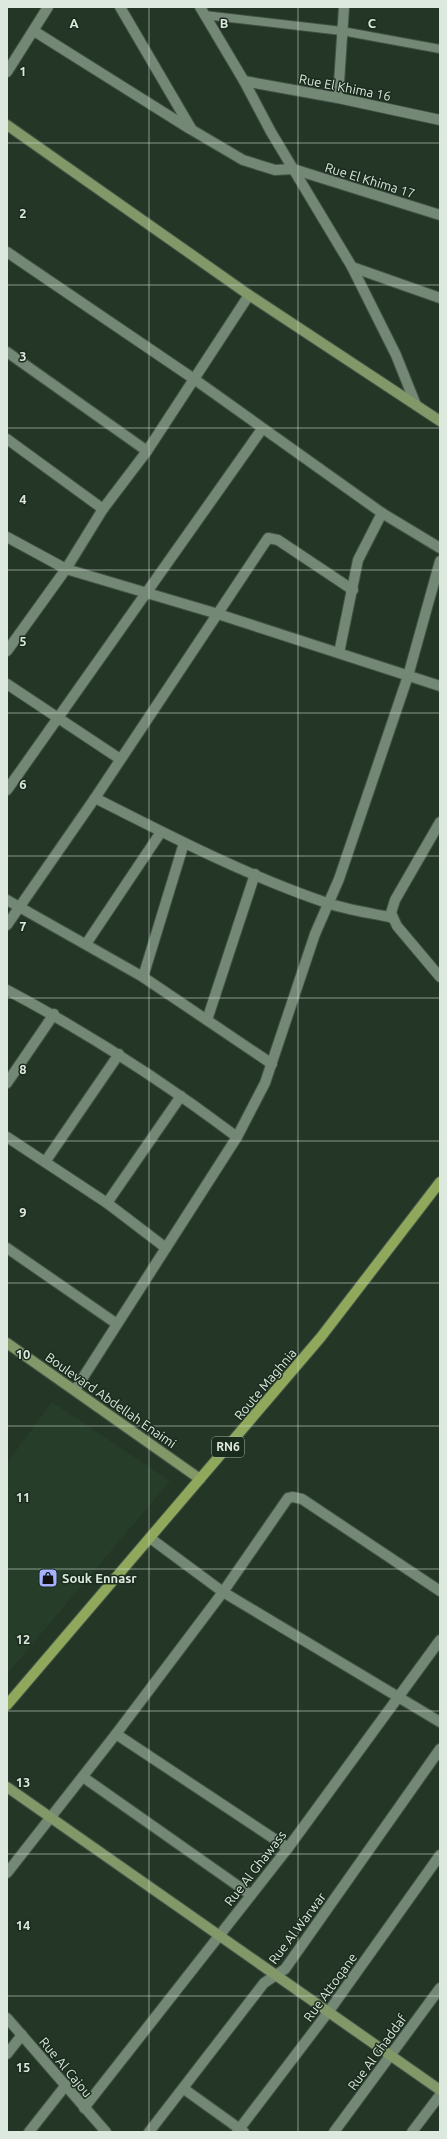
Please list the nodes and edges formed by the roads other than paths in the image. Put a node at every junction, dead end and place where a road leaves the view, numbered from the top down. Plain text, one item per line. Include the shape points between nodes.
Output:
1 (48, 7) edge
2 (120, 7) edge
3 (344, 7) edge
4 (202, 11) edge
5 (34, 31) junction
6 (342, 31) junction
7 (440, 49) edge
8 (7, 72) edge
9 (244, 81) junction
10 (338, 98) junction
11 (440, 120) edge
12 (7, 125) edge
13 (192, 130) junction
14 (293, 169) junction
15 (440, 215) edge
16 (7, 252) edge
17 (352, 267) junction
18 (249, 295) junction
19 (440, 298) edge
20 (7, 352) edge
21 (194, 379) junction
22 (416, 405) junction
23 (440, 421) edge
24 (262, 429) junction
25 (7, 439) edge
26 (146, 451) junction
27 (103, 509) junction
28 (382, 513) junction
29 (7, 537) edge
30 (440, 548) edge
31 (440, 562) edge
32 (66, 570) junction
33 (353, 590) junction
34 (145, 594) junction
35 (218, 614) junction
36 (7, 651) edge
37 (339, 653) junction
38 (408, 676) junction
39 (7, 684) edge
40 (440, 686) edge
41 (57, 717) junction
42 (120, 759) junction
43 (7, 790) edge
44 (95, 798) junction
45 (440, 822) edge
46 (161, 832) junction
47 (184, 843) junction
48 (255, 874) junction
49 (7, 900) edge
50 (328, 904) junction
51 (19, 906) junction
52 (393, 918) junction
53 (7, 925) edge
54 (86, 944) junction
55 (143, 977) junction
56 (440, 977) edge
57 (7, 990) edge
58 (54, 1014) junction
59 (207, 1020) junction
60 (119, 1054) junction
61 (272, 1064) junction
62 (7, 1083) edge
63 (181, 1096) junction
64 (7, 1137) edge
65 (237, 1137) junction
66 (45, 1162) junction
67 (440, 1182) edge
68 (107, 1204) junction
69 (7, 1248) edge
70 (166, 1248) junction
71 (116, 1324) junction
72 (7, 1343) edge
73 (74, 1390) junction
74 (200, 1479) junction
75 (150, 1538) junction
76 (440, 1591) edge
77 (224, 1592) junction
78 (440, 1640) edge
79 (398, 1697) junction
80 (7, 1705) edge
81 (440, 1722) edge
82 (116, 1734) junction
83 (440, 1749) edge
84 (83, 1778) junction
85 (7, 1788) edge
86 (50, 1818) junction
87 (288, 1848) junction
88 (440, 1855) edge
89 (7, 1873) edge
90 (251, 1895) junction
91 (219, 1936) junction
92 (277, 1976) junction
93 (440, 1988) edge
94 (329, 2011) junction
95 (7, 2018) edge
96 (22, 2035) junction
97 (7, 2054) edge
98 (391, 2056) junction
99 (66, 2085) junction
100 (184, 2089) junction
101 (440, 2090) edge
102 (440, 2095) edge
103 (84, 2108) junction
104 (240, 2131) edge
105 (29, 2132) edge
106 (106, 2132) edge
107 (149, 2132) edge
108 (334, 2132) edge
109 (412, 2132) edge

1 - 5 street
2 - 13 street
3 - 6 street
4 - 6 lane
4 - 9 street
5 - 8 street
5 - 13 street, Rue El Khima 17
6 - 7 lane
6 - 10 street
9 - 10 street, Rue El Khima 16
9 - 14 street
10 - 11 street, Rue El Khima 16
12 - 18 street
13 - 14 street, Rue El Khima 17 via 243,160 275,170
14 - 15 street, Rue El Khima 17
14 - 17 street
16 - 21 street
17 - 19 street
17 - 22 street via 396,355
18 - 21 street
18 - 22 street
20 - 26 street
21 - 24 street
21 - 26 street
22 - 23 street
24 - 28 street
24 - 34 street
25 - 27 street
26 - 27 street
27 - 32 street
28 - 30 street
28 - 33 street via 358,560
29 - 32 street
31 - 38 street
32 - 34 street
32 - 36 street
33 - 35 street via 278,540 269,538
33 - 37 street
34 - 35 street
34 - 41 street
35 - 37 street
35 - 42 street
37 - 38 street
38 - 40 street
38 - 50 street via 354,838
39 - 41 street
41 - 42 street
41 - 43 street
42 - 44 street
44 - 46 street
44 - 51 street
45 - 52 street via 395,900 391,913
46 - 47 street
46 - 54 street
47 - 48 street
47 - 55 street
48 - 50 street
48 - 59 street
49 - 51 street
50 - 52 street
50 - 61 street via 315,934
51 - 53 street
51 - 54 street
52 - 56 street
54 - 55 street
55 - 59 street
57 - 58 street
58 - 60 street
58 - 62 street
59 - 61 street
60 - 63 street
60 - 66 street
61 - 65 street via 252,1113
63 - 65 street
63 - 68 street
64 - 66 street
65 - 70 street
66 - 68 street
67 - 74 main road, Route Maghnia / RN6 via 321,1337
68 - 70 street
69 - 71 street
70 - 71 street
71 - 73 street
72 - 73 street, Boulevard Abdellah Enaimi
73 - 74 street, Boulevard Abdellah Enaimi
74 - 75 main road, Route Maghnia / RN6
75 - 77 street
75 - 80 main road, Route Maghnia / RN6
76 - 77 street via 302,1499 292,1497 285,1502
77 - 79 street
77 - 82 street
78 - 79 street, Rue Al Ghawass
79 - 81 street
79 - 87 street, Rue Al Ghawass
82 - 84 street
82 - 87 street
83 - 92 street, Rue Al Warwar via 290,1963
84 - 86 street
84 - 90 street
85 - 86 street
86 - 89 street
86 - 91 street
87 - 90 street, Rue Al Ghawass
88 - 94 street, Rue Attoqane
90 - 91 street, Rue Al Ghawass
91 - 92 street
91 - 103 street, Rue Al Ghawass
92 - 94 street
92 - 100 street, Rue Al Warwar via 264,1983
93 - 98 street, Rue Al Ghaddaf
94 - 98 street
94 - 104 street, Rue Attoqane
95 - 96 street, Rue Al Cajou
96 - 97 street
96 - 99 street, Rue Al Cajou
98 - 101 street
98 - 108 street, Rue Al Ghaddaf
99 - 103 street, Rue Al Cajou
99 - 105 street
100 - 104 street
100 - 107 street, Rue Al Warwar
102 - 109 street
103 - 106 street, Rue Al Cajou

